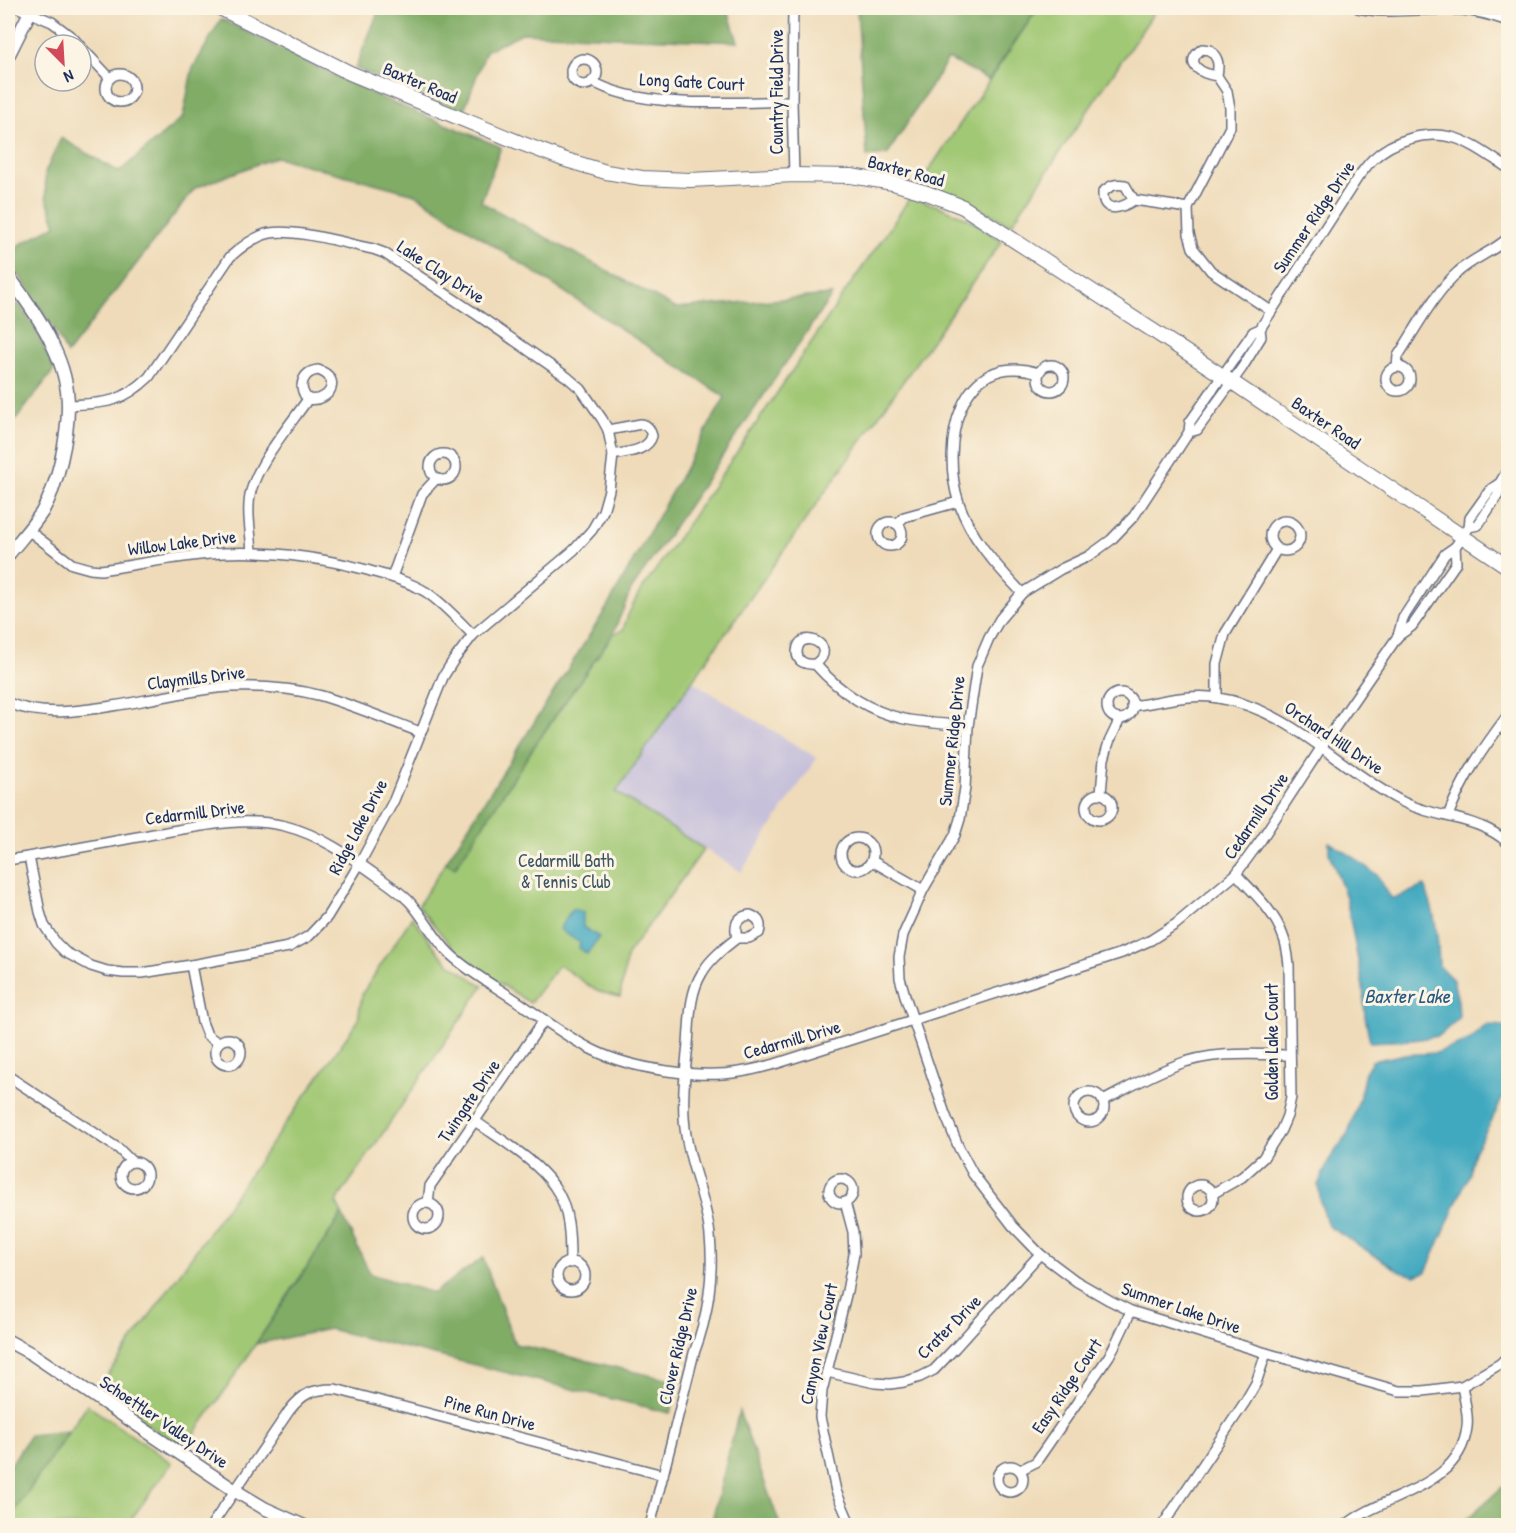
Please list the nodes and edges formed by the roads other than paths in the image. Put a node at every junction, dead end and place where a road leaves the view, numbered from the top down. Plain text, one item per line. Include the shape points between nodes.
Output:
1 (220, 8) edge
2 (793, 8) edge
3 (1358, 8) edge
4 (27, 9) edge
5 (1509, 21) edge
6 (66, 33) edge
7 (8, 56) edge
8 (93, 60) edge
9 (1217, 76) dead end
10 (110, 78) dead end
11 (592, 81) dead end
12 (792, 101) junction
13 (1509, 168) edge
14 (794, 176) junction
15 (1134, 200) dead end
16 (1188, 208) junction
17 (1509, 238) edge
18 (8, 275) edge
19 (1271, 311) junction
20 (1397, 367) dead end
21 (1039, 373) dead end
22 (1228, 379) junction
23 (308, 399) dead end
24 (68, 405) junction
25 (608, 434) junction
26 (613, 455) junction
27 (1509, 470) edge
28 (436, 479) dead end
29 (958, 502) junction
30 (897, 524) dead end
31 (28, 530) junction
32 (1462, 537) junction
33 (1277, 549) dead end
34 (252, 552) junction
35 (8, 555) edge
36 (1509, 567) edge
37 (392, 577) junction
38 (1022, 593) junction
39 (473, 635) junction
40 (815, 664) dead end
41 (1217, 697) junction
42 (8, 704) edge
43 (1132, 706) junction
44 (1509, 715) edge
45 (1120, 719) junction
46 (968, 726) junction
47 (420, 732) junction
48 (1321, 748) junction
49 (1101, 793) dead end
50 (1448, 816) junction
51 (1509, 843) edge
52 (29, 856) junction
53 (8, 860) edge
54 (872, 861) dead end
55 (360, 863) junction
56 (1236, 874) junction
57 (923, 890) junction
58 (737, 938) dead end
59 (191, 965) junction
60 (544, 1020) junction
61 (914, 1020) junction
62 (218, 1043) dead end
63 (1289, 1055) junction
64 (685, 1072) junction
65 (8, 1076) edge
66 (1103, 1101) dead end
67 (475, 1121) junction
68 (132, 1162) dead end
69 (1212, 1194) dead end
70 (845, 1202) dead end
71 (428, 1203) dead end
72 (1040, 1254) junction
73 (570, 1263) dead end
74 (1131, 1311) junction
75 (8, 1341) edge
76 (1266, 1353) junction
77 (1509, 1356) edge
78 (827, 1372) junction
79 (1462, 1386) junction
80 (1020, 1470) dead end
81 (663, 1475) junction
82 (234, 1490) junction
83 (211, 1526) edge
84 (304, 1526) edge
85 (650, 1526) edge
86 (851, 1526) edge
87 (1162, 1526) edge
88 (1346, 1526) edge

1 - 14 main road, Baxter Road via 350,73 518,142 606,172 690,180
2 - 12 street, Country Field Drive
3 - 5 street via 1463,10
4 - 6 street
4 - 7 street
8 - 10 street
9 - 16 street via 1227,91 1230,127
11 - 12 street, Long Gate Court via 623,94 665,101
12 - 14 street, Country Field Drive
13 - 19 street, Summer Ridge Drive via 1452,137 1414,137 1394,145 1374,158 1358,177
14 - 22 main road, Baxter Road via 872,179 963,207
15 - 16 street
16 - 19 street via 1189,234 1201,260 1211,271
17 - 20 street via 1469,263 1446,284 1398,356
18 - 24 street via 52,343 66,384
19 - 22 street, Summer Ridge Drive via 1260,329 1253,332
21 - 29 street via 1012,369 987,376 963,402 953,447
22 - 32 main road, Baxter Road
22 - 38 street, Summer Ridge Drive via 1190,422 1190,432 1134,516 1111,540
23 - 34 street via 261,468 251,491
24 - 25 street, Lake Clay Drive via 106,403 137,388 149,377 230,257 255,239 283,233 384,254 567,377 593,404
24 - 31 street via 62,459 49,497
25 - 26 street, Ridge Lake Drive
25 - 26 street via 644,424 652,436 643,447
26 - 39 street, Ridge Lake Drive via 609,490 592,530 574,550
27 - 32 street, Cedarmill Drive via 1470,518
28 - 37 street via 422,494
29 - 30 street via 904,517
29 - 38 street via 978,541
31 - 34 street, Willow Lake Drive via 72,564 90,569
31 - 35 street
32 - 36 main road, Baxter Road
32 - 48 street, Cedarmill Drive via 1445,554 1403,618 1398,636
33 - 41 street via 1225,634 1218,664
34 - 37 street, Willow Lake Drive via 300,556
37 - 39 street, Willow Lake Drive via 426,592
38 - 46 street, Summer Ridge Drive via 1000,619 977,666
39 - 47 street, Ridge Lake Drive via 444,677
40 - 46 street via 832,683 881,713
41 - 43 street, Orchard Hill Drive
41 - 48 street, Orchard Hill Drive via 1267,713
42 - 47 street, Claymills Drive via 38,712 62,712 202,690 265,687 321,696
43 - 45 street via 1131,712
43 - 45 street via 1126,695 1111,697 1107,704 1109,713
44 - 50 street via 1466,774
45 - 49 street via 1104,759
46 - 57 street, Summer Ridge Drive via 960,819
47 - 55 street, Ridge Lake Drive via 394,800
48 - 50 street, Orchard Hill Drive via 1404,802
48 - 56 street, Cedarmill Drive
50 - 51 street, Orchard Hill Drive via 1476,823
52 - 53 street, Cedarmill Drive
52 - 55 street, Cedarmill Drive via 249,821 305,832
52 - 59 street, Ridge Lake Drive via 44,925 65,952 91,966 123,973
54 - 57 street
55 - 59 street, Ridge Lake Drive via 327,917 309,936 289,947
55 - 60 street, Cedarmill Drive via 408,900 450,954
56 - 61 street, Cedarmill Drive via 1151,940 1122,953
56 - 63 street, Golden Lake Court via 1263,903 1283,935 1289,965
57 - 61 street, Summer Ridge Drive via 903,934 899,957 900,978
58 - 64 street, Clover Ridge Drive via 709,962 695,987
59 - 62 street via 202,1022 207,1035
60 - 64 street, Cedarmill Drive via 614,1059 662,1071
60 - 67 street, Twingate Drive
61 - 64 street, Cedarmill Drive via 775,1064 738,1072
61 - 72 street, Summer Lake Drive via 945,1114 973,1174
63 - 66 street via 1198,1059 1175,1065
63 - 69 street, Golden Lake Court via 1291,1096 1281,1130 1254,1167
64 - 81 street, Clover Ridge Drive via 686,1135 708,1222 711,1271 702,1328
65 - 68 street via 120,1149
67 - 71 street, Twingate Drive via 430,1186
67 - 73 street via 542,1172 555,1187 568,1222
70 - 78 street, Canyon View Court via 854,1254
72 - 74 street, Summer Lake Drive via 1076,1281
72 - 78 street, Crater Drive via 933,1370 890,1384
74 - 76 street, Summer Lake Drive
74 - 80 street, Easy Ridge Court via 1108,1356 1036,1462
75 - 82 street, Schoettler Valley Drive
76 - 79 street, Summer Lake Drive via 1399,1391
76 - 87 street via 1245,1402
77 - 79 street, Summer Lake Drive
78 - 86 street, Canyon View Court via 820,1417 836,1491
79 - 88 street via 1467,1428 1448,1467
81 - 82 street, Pine Run Drive via 335,1389 322,1389 308,1392 297,1401
81 - 85 street, Clover Ridge Drive
82 - 83 street
82 - 84 street, Schoettler Valley Drive

